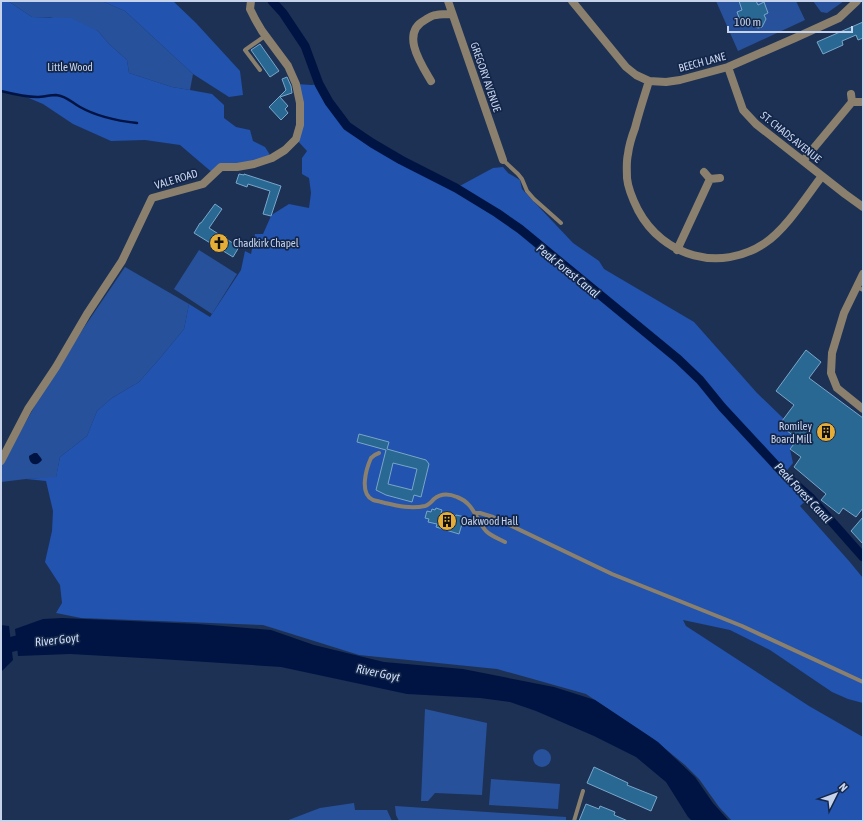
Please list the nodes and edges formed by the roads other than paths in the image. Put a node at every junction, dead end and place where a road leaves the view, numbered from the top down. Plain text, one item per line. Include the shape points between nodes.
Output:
1 (251, 1) edge
2 (448, 1) edge
3 (572, 1) edge
4 (857, 1) edge
5 (452, 14) junction
6 (266, 36) junction
7 (728, 67) junction
8 (260, 70) dead end
9 (431, 81) dead end
10 (649, 81) junction
11 (861, 102) dead end
12 (502, 160) joint
13 (803, 162) junction
14 (704, 172) dead end
15 (822, 176) junction
16 (720, 178) dead end
17 (710, 179) junction
18 (863, 207) edge
19 (561, 223) dead end
20 (677, 250) junction
21 (863, 274) edge
22 (860, 288) edge
23 (863, 409) edge
24 (379, 453) dead end
25 (1, 460) edge
26 (476, 514) junction
27 (505, 542) dead end
28 (863, 682) edge
29 (582, 790) dead end
30 (574, 821) edge

1 - 6 street, VALE ROAD via 250,9
2 - 5 street, GREGORY AVENUE
3 - 10 street, BEECH LANE via 626,67
4 - 7 street, BEECH LANE via 839,18
5 - 9 street via 435,15 421,22 415,30 413,42 416,54
5 - 12 street, GREGORY AVENUE
6 - 8 lane via 245,50
6 - 25 street, VALE ROAD via 288,66 296,84 300,103 300,125 296,139 272,158 237,167 221,167 203,184 152,198 122,261 28,409
7 - 10 street, BEECH LANE via 680,80
7 - 13 street, ST. CHADS AVENUE via 743,110 756,124
10 - 20 street via 627,155 627,180 630,193 641,215 653,231
11 - 13 street via 852,98
12 - 19 lane via 518,174 534,199
13 - 15 street, ST. CHADS AVENUE
14 - 17 street
15 - 18 street, ST. CHADS AVENUE
15 - 20 street via 775,235 755,249 718,259 701,258
16 - 17 street
17 - 20 street
21 - 22 street
22 - 23 street via 844,313 832,353 831,373 837,388
24 - 26 lane via 372,458 364,482 368,496 373,500 408,508 426,506 441,495 448,494 461,498
26 - 27 lane via 488,533
26 - 28 lane via 493,517 612,574 742,626
29 - 30 lane

